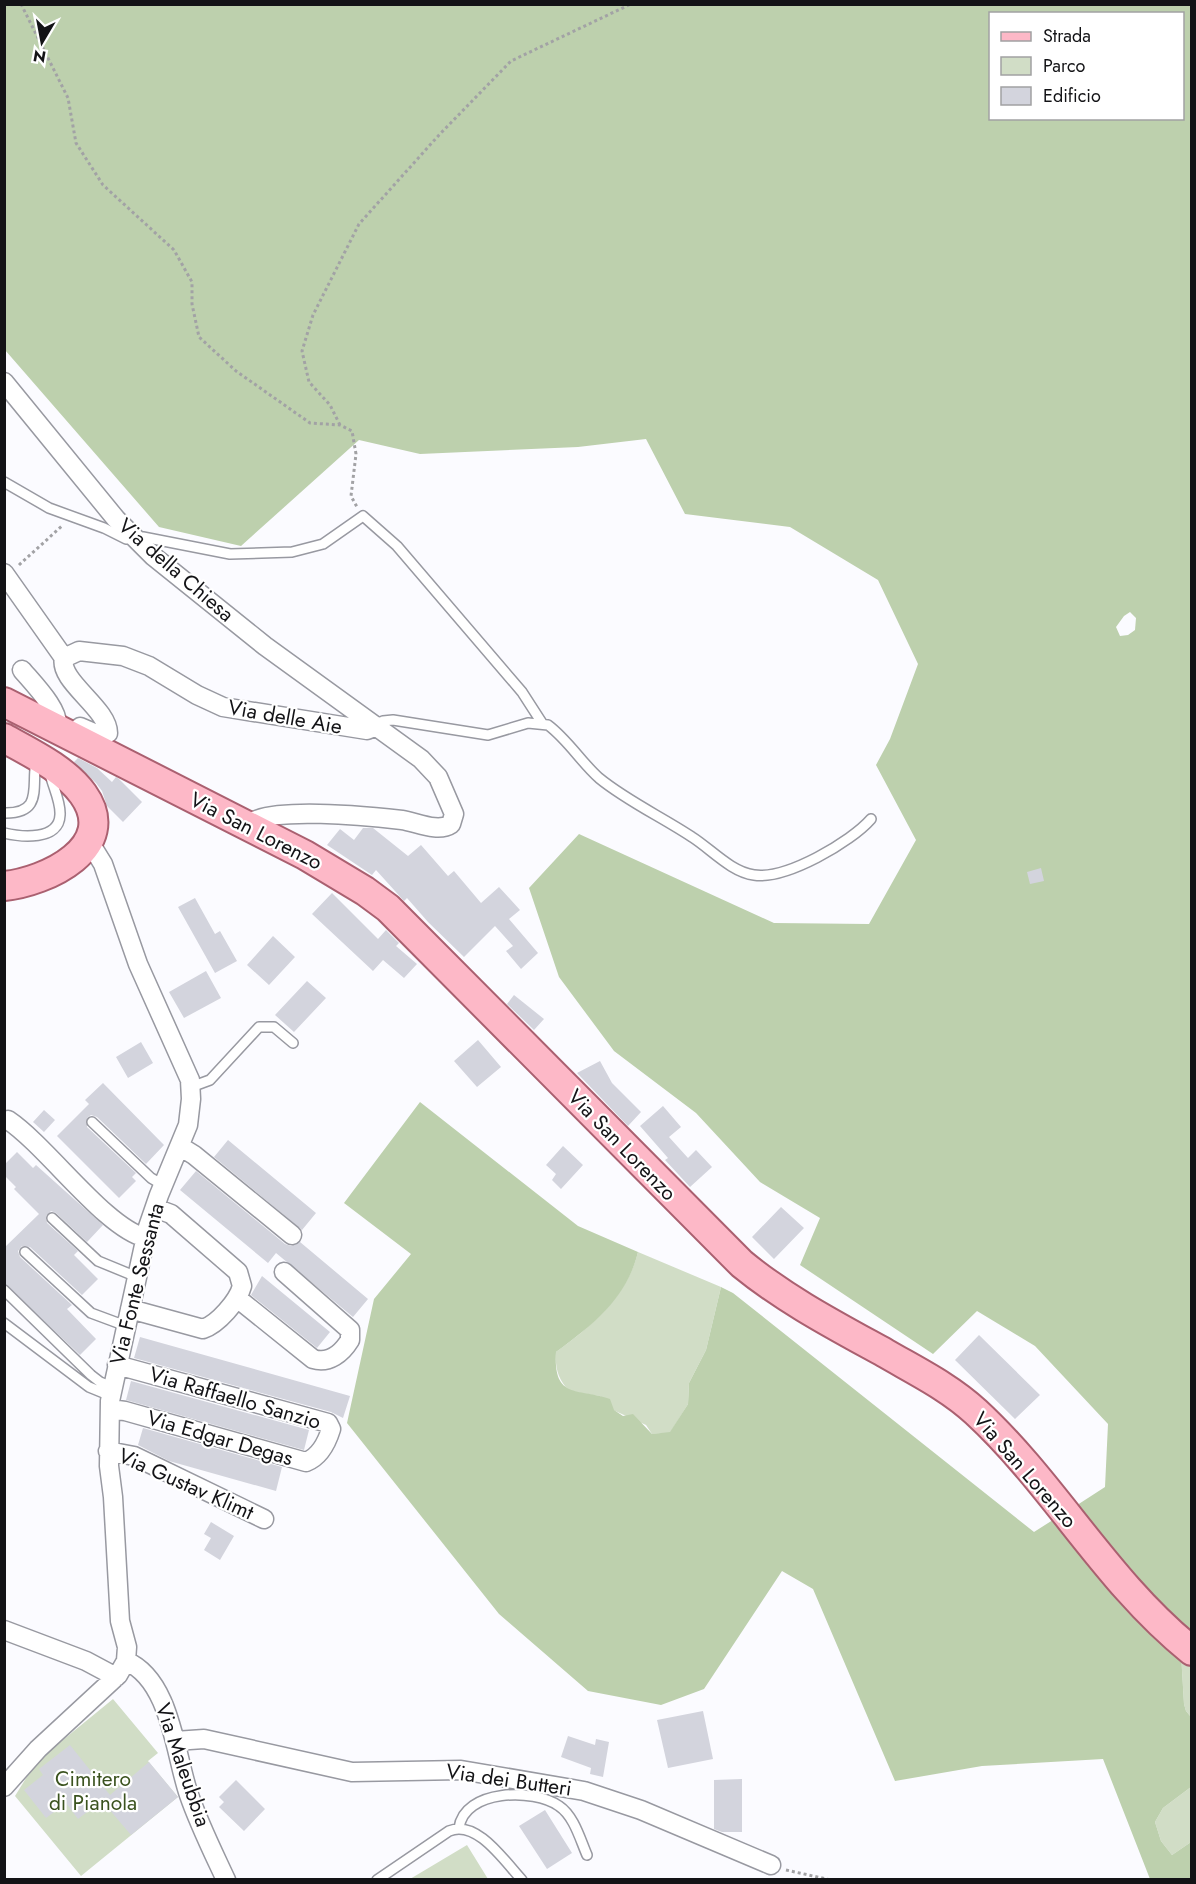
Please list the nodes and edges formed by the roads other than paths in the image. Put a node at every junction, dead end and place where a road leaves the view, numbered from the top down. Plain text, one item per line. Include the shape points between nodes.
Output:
1 (4, 382) edge
2 (4, 482) edge
3 (134, 538) junction
4 (5, 575) edge
5 (64, 658) junction
6 (22, 670) dead end
7 (4, 702) edge
8 (542, 723) junction
9 (57, 726) junction
10 (377, 726) junction
11 (4, 738) edge
12 (44, 762) junction
13 (4, 813) edge
14 (871, 819) dead end
15 (248, 825) junction
16 (4, 833) edge
17 (86, 845) junction
18 (4, 886) edge
19 (293, 1043) dead end
20 (191, 1087) junction
21 (6, 1119) edge
22 (92, 1122) dead end
23 (181, 1147) junction
24 (163, 1185) junction
25 (154, 1208) junction
26 (52, 1218) dead end
27 (292, 1235) dead end
28 (146, 1238) junction
29 (26, 1252) dead end
30 (284, 1272) dead end
31 (137, 1277) junction
32 (4, 1290) edge
33 (237, 1298) junction
34 (128, 1318) junction
35 (4, 1323) edge
36 (117, 1365) junction
37 (111, 1397) junction
38 (324, 1446) joint
39 (108, 1451) junction
40 (264, 1519) dead end
41 (4, 1630) edge
42 (1191, 1651) edge
43 (126, 1661) junction
44 (116, 1677) junction
45 (175, 1742) junction
46 (4, 1787) edge
47 (459, 1828) junction
48 (587, 1855) dead end
49 (771, 1865) road end
50 (226, 1880) edge
51 (377, 1880) edge
52 (522, 1880) edge

1 - 3 street, Via della Chiesa
2 - 3 lane via 49,508 126,539
3 - 8 lane via 220,553 263,555 323,544 363,516 404,555 522,692
3 - 10 street, Via della Chiesa via 266,646
4 - 5 street
5 - 9 street via 68,674 108,731 101,736 69,721
5 - 10 street, Via delle Aie via 79,651 123,656 223,707 367,730
6 - 9 street via 55,712
7 - 9 main road, Via San Lorenzo
8 - 10 lane via 528,723 489,735 393,720
8 - 14 lane via 555,730 607,784 751,875 766,875 834,849
9 - 15 main road, Via San Lorenzo
10 - 15 street, Via della Chiesa via 438,777 453,810 451,824 437,827 404,820 304,814 262,817
11 - 12 main road
12 - 13 lane via 32,802 24,809
12 - 16 lane via 60,810 57,824 41,835
12 - 17 main road via 77,787 87,801 92,824
15 - 42 main road, Via San Lorenzo via 337,873 388,908 695,1219 759,1277 792,1301 930,1378 975,1411 1015,1453 1122,1584
17 - 18 main road via 72,861 51,874
17 - 20 street, Via Fonte Sessanta via 103,864 138,964
19 - 20 lane via 274,1027 259,1027 210,1080
20 - 23 street, Via Fonte Sessanta via 188,1125
21 - 28 street via 27,1134 122,1227
22 - 24 lane
23 - 24 street, Via Fonte Sessanta
23 - 27 street
24 - 25 street, Via Fonte Sessanta
25 - 28 street, Via Fonte Sessanta
25 - 33 street via 171,1214 238,1272 243,1282
26 - 31 lane via 98,1262
28 - 31 street, Via Fonte Sessanta
29 - 34 lane via 90,1313
30 - 33 street via 350,1330 350,1340 333,1357 313,1359
31 - 34 street, Via Fonte Sessanta
32 - 37 lane
33 - 34 street via 203,1329
34 - 36 street, Via Fonte Sessanta
35 - 37 lane via 89,1387
36 - 37 street, Via Fonte Sessanta
36 - 38 street, Via Raffaello Sanzio via 328,1423 331,1429
37 - 38 street, Via Edgar Degas via 125,1411 306,1462
37 - 39 street, Via Fonte Sessanta
39 - 40 street, Via Gustav Klimt via 134,1456
39 - 43 street, Via Fonte Sessanta
41 - 44 street via 86,1661
43 - 44 street
43 - 45 street, Via Maleubbia via 139,1669 158,1693
44 - 46 street via 38,1749
45 - 49 street, Via dei Butteri via 204,1739 352,1772 461,1770 584,1791 641,1810
45 - 50 street, Via Maleubbia via 189,1794
47 - 48 lane via 469,1809 494,1796 551,1801 570,1817
47 - 51 lane
47 - 52 lane via 477,1834

